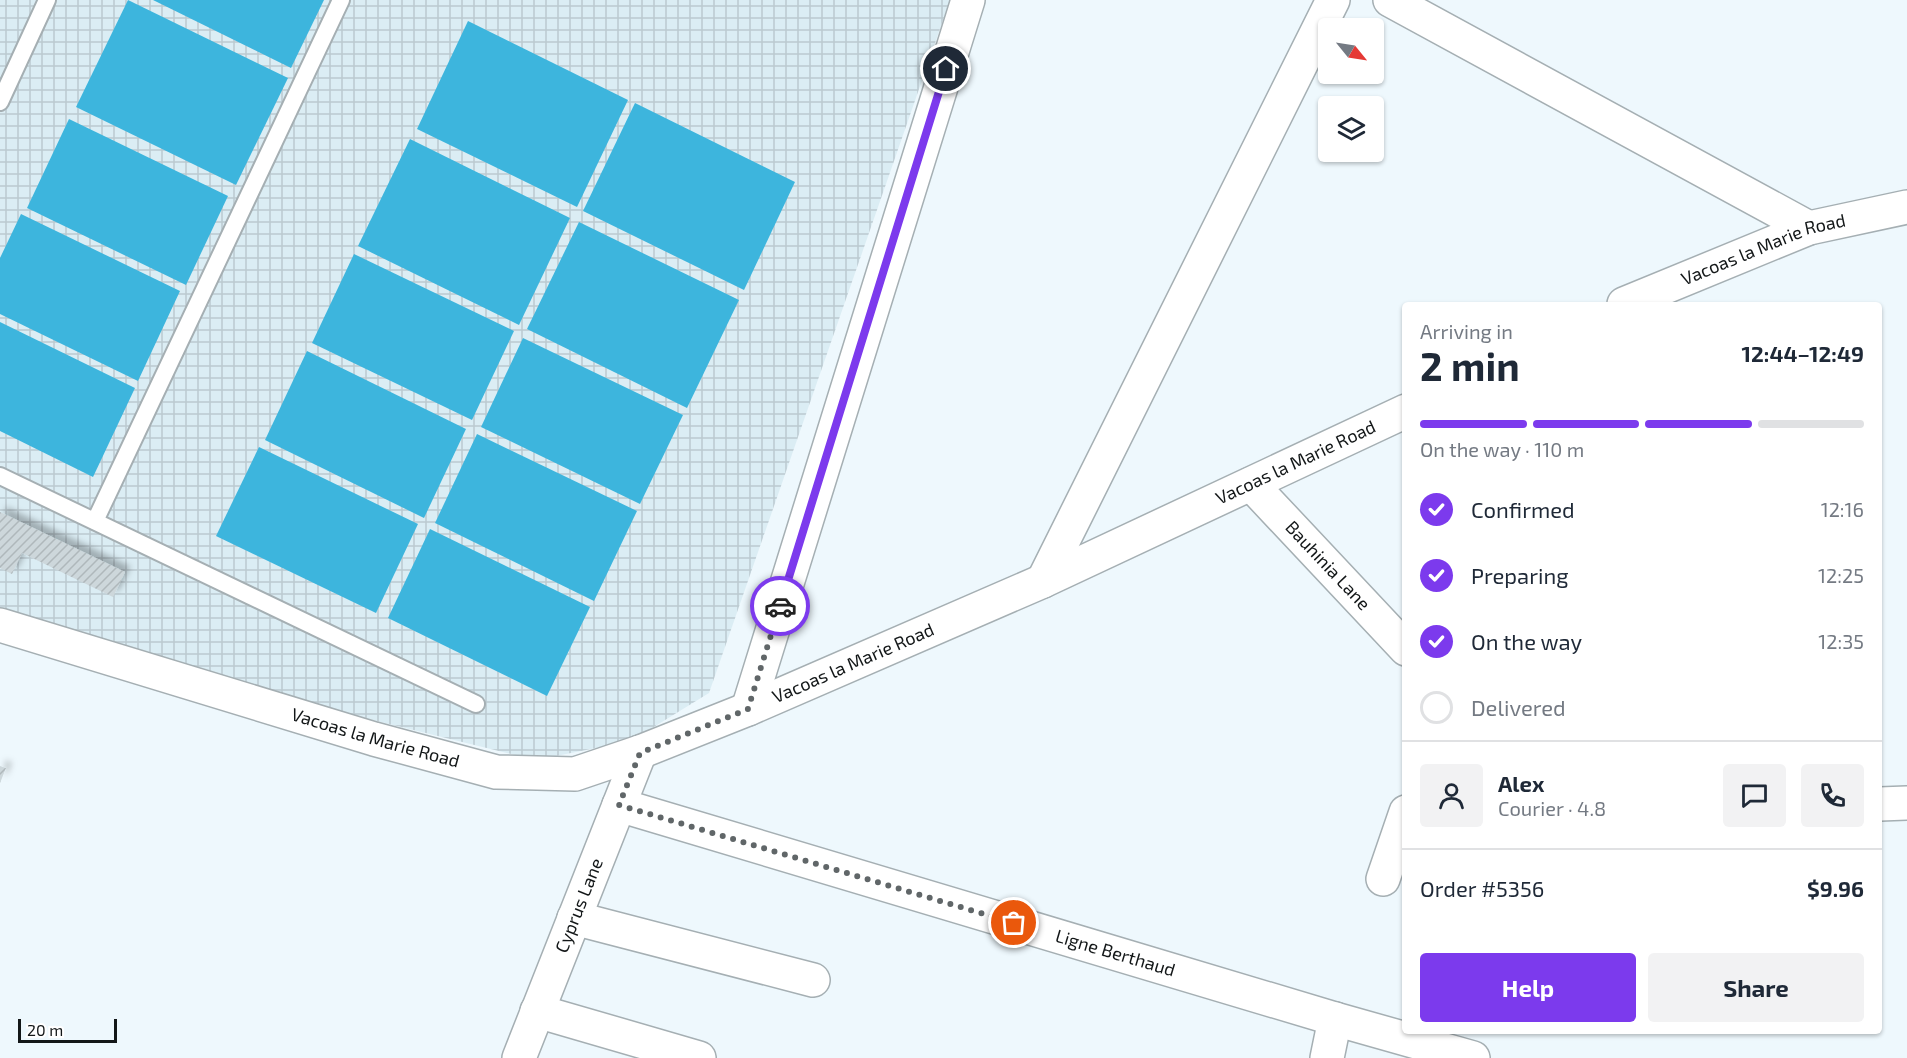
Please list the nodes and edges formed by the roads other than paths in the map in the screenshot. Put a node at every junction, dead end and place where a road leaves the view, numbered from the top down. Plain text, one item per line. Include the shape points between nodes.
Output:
1 (47, 0) edge
2 (341, 0) edge
3 (968, 0) edge
4 (1333, 0) edge
5 (1390, 0) edge
6 (0, 102) edge
7 (1907, 207) edge
8 (1809, 228) junction
9 (1629, 302) edge
10 (1402, 413) edge
11 (0, 476) edge
12 (1251, 484) junction
13 (95, 521) junction
14 (1043, 581) junction
15 (0, 625) edge
16 (1402, 645) edge
17 (476, 704) dead end
18 (748, 709) junction
19 (640, 753) junction
20 (1907, 803) edge
21 (1882, 804) edge
22 (619, 805) junction
23 (1402, 824) edge
24 (1383, 879) dead end
25 (574, 918) junction
26 (813, 980) dead end
27 (537, 1011) junction
28 (1335, 1019) junction
29 (519, 1058) edge
30 (699, 1058) edge
31 (1326, 1058) edge
32 (1473, 1058) edge

1 - 6 lane
2 - 13 lane
3 - 18 street
4 - 14 street
5 - 8 street
7 - 8 street, Vacoas la Marie Road
8 - 9 street, Vacoas la Marie Road
10 - 12 street, Vacoas la Marie Road
11 - 13 lane
12 - 14 street, Vacoas la Marie Road
12 - 16 street, Bauhinia Lane
13 - 17 lane
14 - 18 street, Vacoas la Marie Road
15 - 19 street, Vacoas la Marie Road via 374,739 496,772 575,774
18 - 19 street, Vacoas la Marie Road
19 - 22 street, Cyprus Lane
20 - 21 street
22 - 25 street, Cyprus Lane
22 - 28 street, Ligne Berthaud
23 - 24 street
25 - 26 street
25 - 27 street, Cyprus Lane
27 - 29 street, Cyprus Lane
27 - 30 street
28 - 31 street
28 - 32 street, Ligne Berthaud

